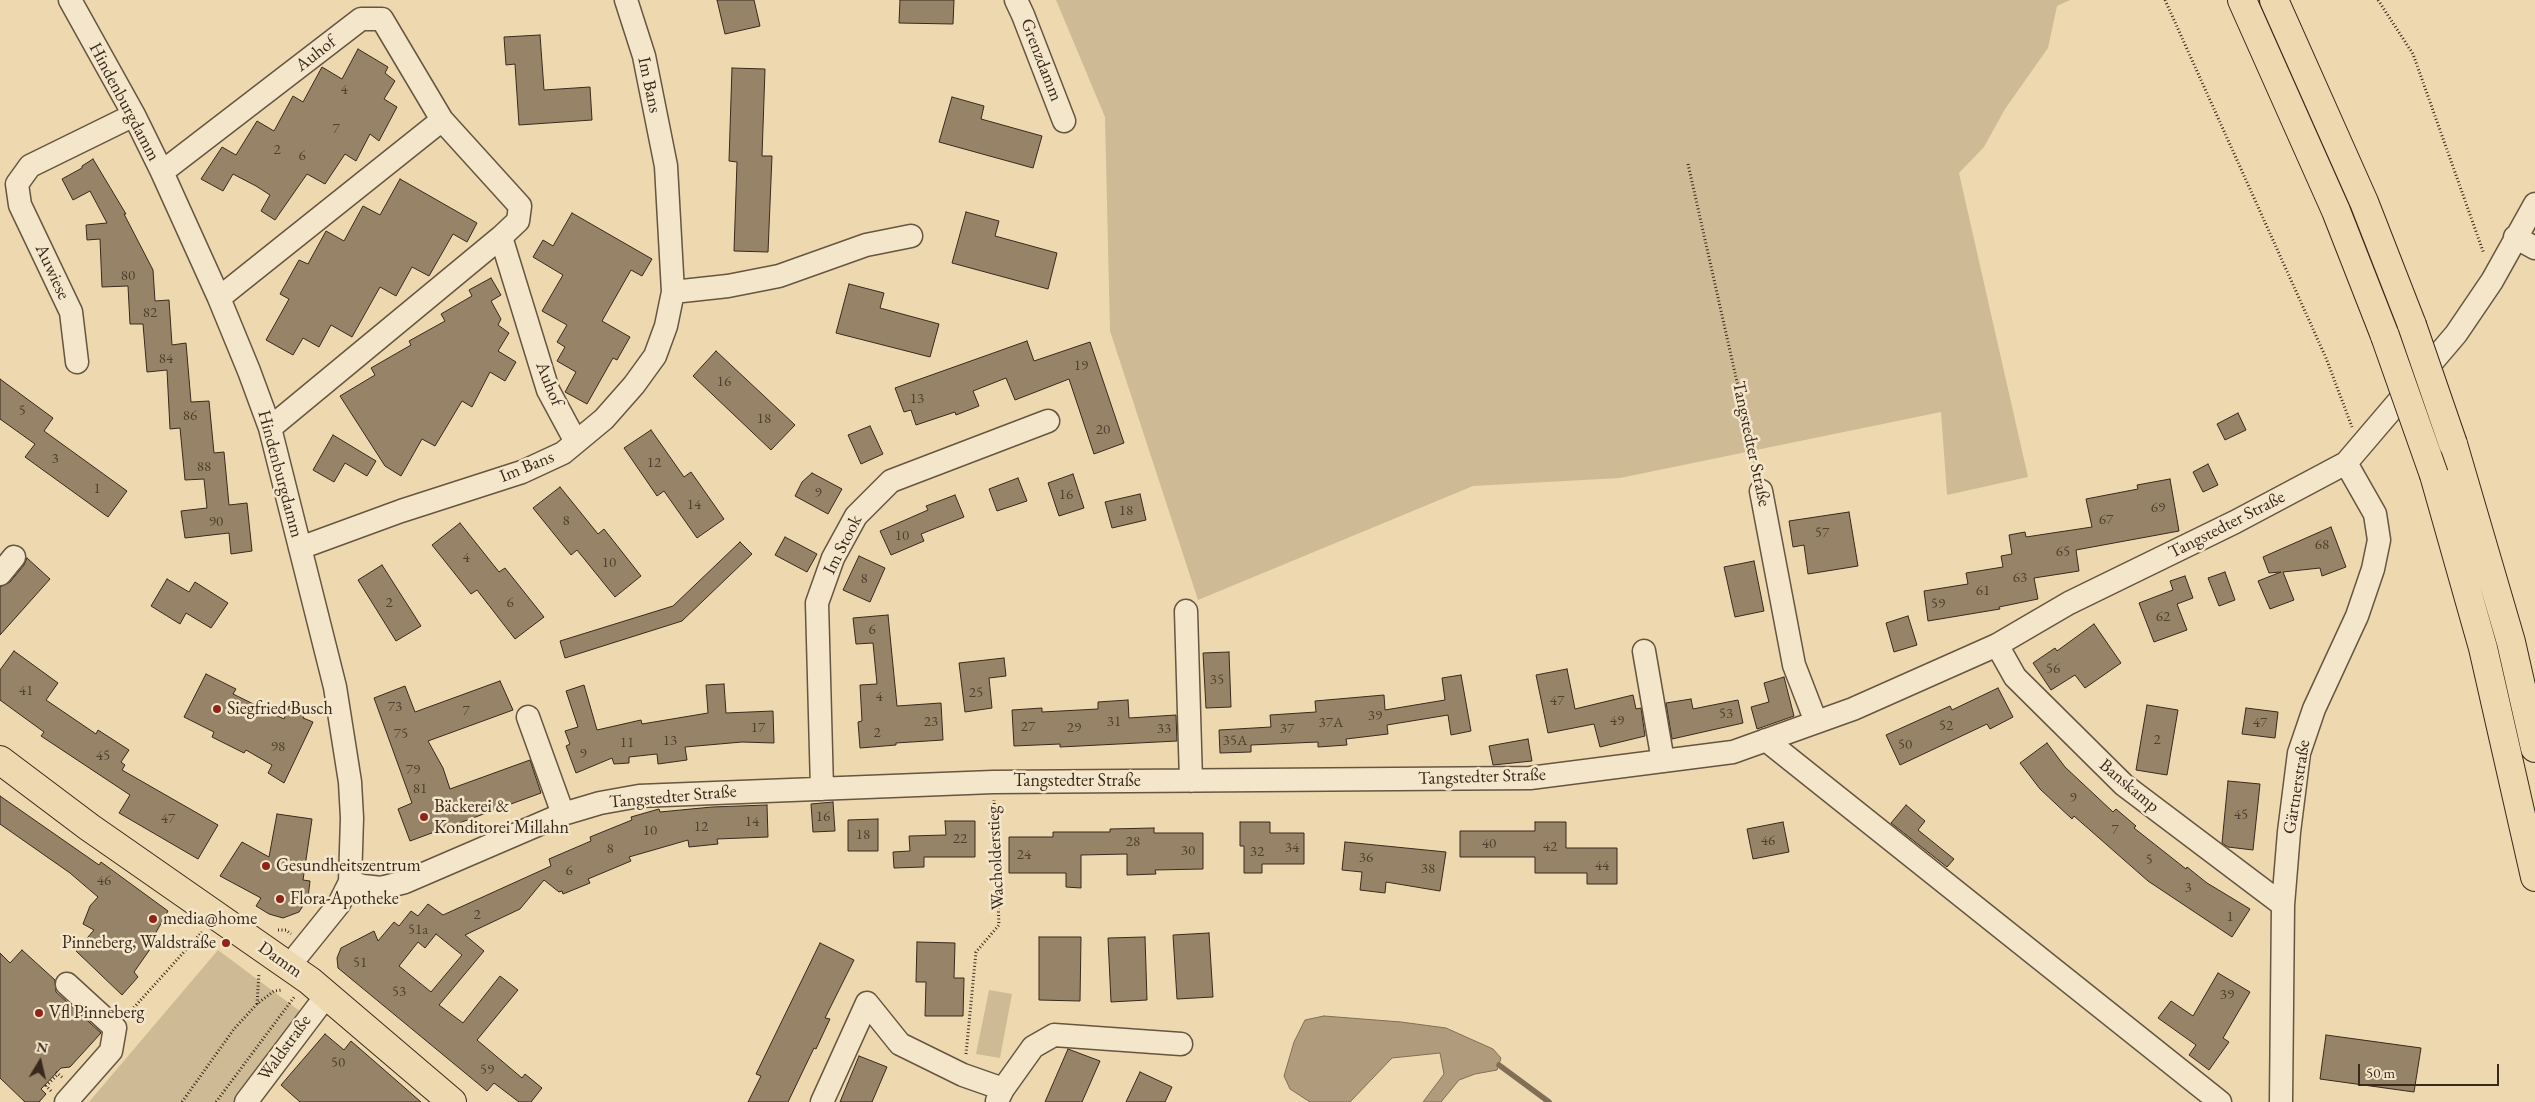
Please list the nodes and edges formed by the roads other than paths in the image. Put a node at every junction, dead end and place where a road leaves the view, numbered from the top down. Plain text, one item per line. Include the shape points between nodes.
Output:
1 (70, 0) edge
2 (626, 0) edge
3 (1016, 0) edge
4 (2242, 0) edge
5 (2274, 0) edge
6 (134, 115) junction
7 (442, 120) junction
8 (1064, 122) dead end
9 (162, 172) junction
10 (8, 184) edge
11 (2535, 204) edge
12 (911, 236) dead end
13 (501, 237) junction
14 (2515, 237) junction
15 (2535, 248) edge
16 (673, 292) junction
17 (219, 298) junction
18 (77, 362) dead end
19 (1048, 422) dead end
20 (270, 428) junction
21 (576, 442) junction
22 (2353, 456) junction
23 (1762, 491) road end
24 (300, 548) junction
25 (1186, 612) dead end
26 (1997, 645) junction
27 (1644, 651) dead end
28 (528, 717) dead end
29 (1816, 722) junction
30 (1766, 740) junction
31 (2535, 748) edge
32 (0, 760) edge
33 (1663, 761) junction
34 (1191, 780) junction
35 (822, 788) junction
36 (564, 814) junction
37 (2535, 877) edge
38 (350, 882) junction
39 (2283, 904) junction
40 (288, 978) junction
41 (67, 984) dead end
42 (326, 996) junction
43 (1181, 1044) dead end
44 (1000, 1096) edge
45 (66, 1102) edge
46 (246, 1102) edge
47 (452, 1102) edge
48 (822, 1102) edge
49 (2220, 1102) edge
50 (2281, 1102) edge

1 - 6 street, Hindenburgdamm
2 - 16 street, Im Bans via 644,56 666,166
3 - 8 street, Grenzdamm
4 - 37 main road, bridge via 2336,211 2434,475 2483,648
5 - 31 main road, bridge via 2364,202 2412,325 2453,444 2511,642
6 - 9 street, Hindenburgdamm
6 - 10 street, Auwiese via 30,166
7 - 9 street, Auhof via 382,20 361,19
7 - 13 street, Auhof via 520,206 518,221
7 - 17 street
9 - 17 street, Hindenburgdamm
10 - 18 street, Auwiese via 71,312
11 - 14 street, Tangstedter Straße
12 - 16 street via 866,245 779,276
13 - 20 street, Auhof
13 - 21 street, Auhof via 548,390
14 - 15 street
14 - 22 street, Tangstedter Straße via 2492,281 2456,334
16 - 21 street, Im Bans via 655,356 604,419
17 - 20 street, Hindenburgdamm
19 - 35 street, Im Stook via 891,480 856,516 833,558 817,603
20 - 24 street, Hindenburgdamm
21 - 24 street, Im Bans via 562,453 522,472
22 - 26 street, Tangstedter Straße via 2235,522 2070,603
22 - 39 street, Gärtnerstraße via 2375,514 2379,540 2357,616 2314,709 2299,754
23 - 29 street, Tangstedter Straße via 1794,665
24 - 38 street, Hindenburgdamm via 335,687 350,782
25 - 34 street
26 - 29 street, Tangstedter Straße via 1854,709
26 - 39 street, Banskamp via 2015,677 2124,785
27 - 33 street
28 - 36 street
29 - 30 street, Tangstedter Straße
30 - 33 street, Tangstedter Straße via 1733,752
30 - 49 street
32 - 40 main road, Damm
33 - 34 street, Tangstedter Straße via 1530,778
34 - 35 street, Tangstedter Straße
35 - 36 street, Tangstedter Straße via 639,796 600,802
36 - 38 street, Tangstedter Straße via 405,882 381,888
38 - 40 street, Hindenburgdamm via 339,904
39 - 50 street, Gärtnerstraße
40 - 42 main road, Damm
41 - 45 street via 115,1028 111,1052
42 - 46 street, Waldstraße
42 - 47 main road, Damm
43 - 44 street via 1054,1035 1033,1047
44 - 48 street via 900,1044 867,1003

